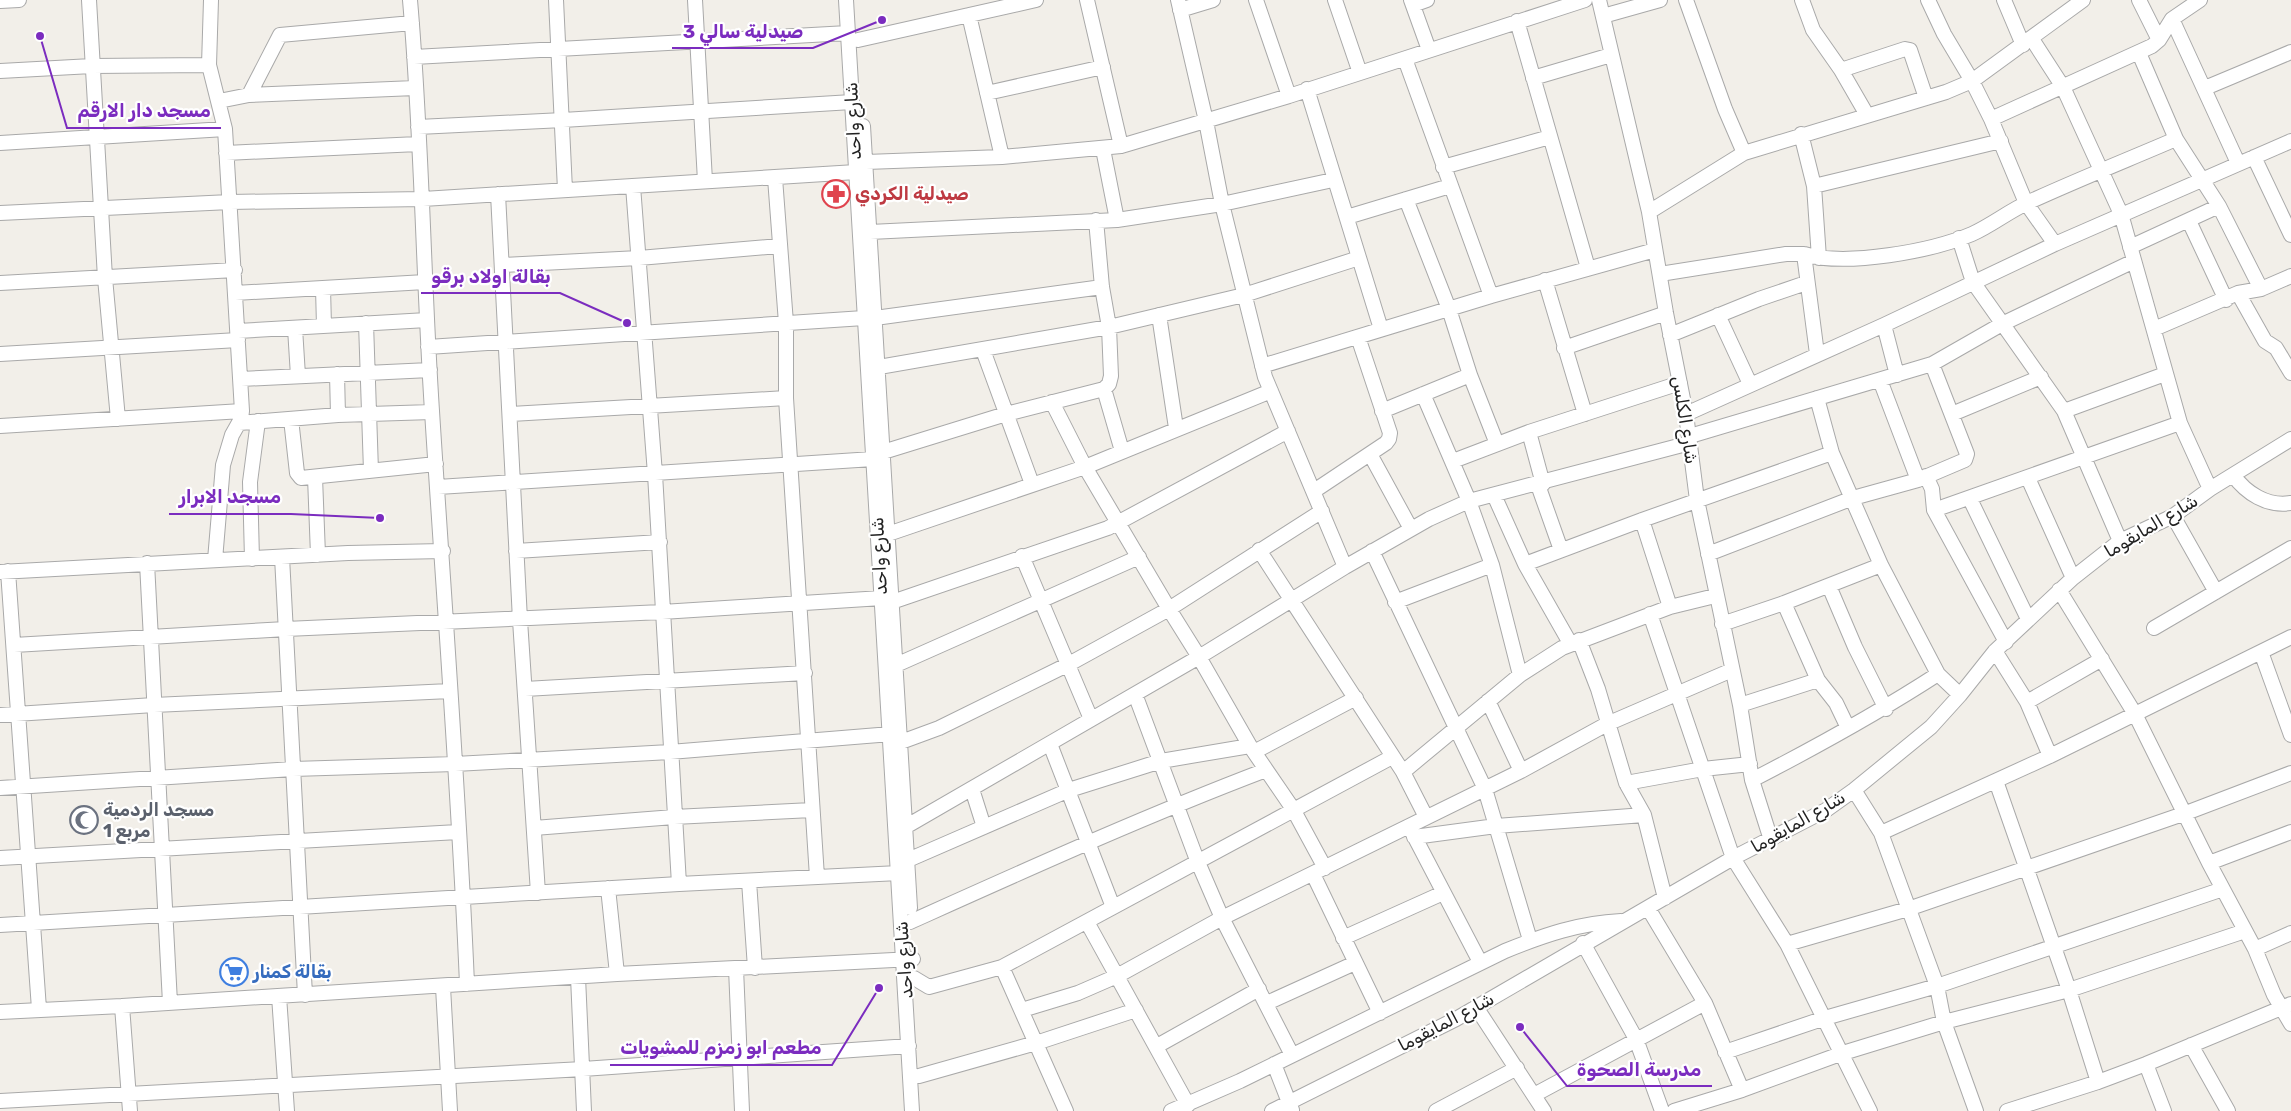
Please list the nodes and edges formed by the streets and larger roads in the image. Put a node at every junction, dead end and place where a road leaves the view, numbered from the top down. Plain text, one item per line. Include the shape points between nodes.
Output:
1 (19, 0) edge
2 (89, 0) edge
3 (211, 0) edge
4 (410, 0) edge
5 (556, 0) edge
6 (695, 0) edge
7 (846, 0) edge
8 (855, 0) edge
9 (1036, 0) edge
10 (1088, 0) edge
11 (1213, 0) edge
12 (1256, 0) edge
13 (1335, 0) edge
14 (1427, 0) edge
15 (1586, 0) edge
16 (1599, 0) edge
17 (1660, 0) edge
18 (1686, 0) edge
19 (1802, 0) edge
20 (1928, 0) edge
21 (2004, 0) edge
22 (2083, 0) edge
23 (2139, 0) edge
24 (2200, 0) edge
25 (0, 1) edge
26 (1412, 2) edge
27 (1179, 5) edge
28 (969, 15) junction
29 (1603, 16) junction
30 (2172, 19) junction
31 (1517, 21) junction
32 (412, 23) junction
33 (853, 36) junction
34 (2159, 40) junction
35 (697, 42) junction
36 (2028, 42) junction
37 (559, 48) junction
38 (1429, 50) junction
39 (2139, 53) junction
40 (2291, 53) edge
41 (1611, 55) junction
42 (414, 57) junction
43 (1405, 59) junction
44 (209, 65) junction
45 (92, 66) junction
46 (1104, 67) junction
47 (1842, 70) junction
48 (0, 71) edge
49 (1360, 73) junction
50 (1533, 78) junction
51 (1972, 80) junction
52 (2063, 87) junction
53 (415, 88) junction
54 (2205, 88) junction
55 (1307, 89) junction
56 (987, 93) junction
57 (249, 95) junction
58 (1289, 96) junction
59 (1926, 98) junction
60 (219, 101) junction
61 (852, 102) junction
62 (702, 111) junction
63 (1867, 115) junction
64 (858, 117) junction
65 (1991, 119) junction
66 (563, 120) junction
67 (1206, 121) junction
68 (418, 127) junction
69 (225, 129) junction
70 (1801, 134) junction
71 (1550, 137) junction
72 (96, 138) junction
73 (2176, 139) junction
74 (2001, 141) junction
75 (2291, 141) edge
76 (0, 143) edge
77 (418, 144) junction
78 (1121, 146) junction
79 (1103, 150) junction
80 (226, 153) junction
81 (1744, 153) junction
82 (1002, 157) junction
83 (2254, 157) junction
84 (2238, 162) junction
85 (861, 167) junction
86 (1443, 167) junction
87 (2100, 171) junction
88 (775, 178) junction
89 (1333, 180) junction
90 (2201, 180) junction
91 (705, 181) junction
92 (634, 186) junction
93 (1450, 186) junction
94 (1814, 186) junction
95 (565, 190) junction
96 (498, 194) junction
97 (423, 199) junction
98 (1406, 199) junction
99 (230, 202) junction
100 (1222, 204) junction
101 (2026, 204) junction
102 (2219, 206) junction
103 (101, 209) junction
104 (1649, 212) junction
105 (0, 213) edge
106 (2122, 214) junction
107 (1347, 217) junction
108 (1096, 220) junction
109 (1117, 220) junction
110 (2189, 222) junction
111 (870, 232) junction
112 (2291, 235) edge
113 (1959, 238) junction
114 (2055, 244) junction
115 (779, 246) junction
116 (2130, 248) junction
117 (1656, 250) junction
118 (1804, 254) junction
119 (639, 258) junction
120 (1359, 258) junction
121 (1819, 258) junction
122 (2134, 261) junction
123 (502, 265) junction
124 (1588, 268) junction
125 (234, 270) junction
126 (1660, 274) junction
127 (2291, 276) edge
128 (105, 278) junction
129 (1545, 280) junction
130 (425, 282) junction
131 (1973, 282) junction
132 (0, 283) edge
133 (1806, 283) junction
134 (1102, 287) junction
135 (323, 288) junction
136 (2261, 289) junction
137 (235, 293) junction
138 (2238, 293) junction
139 (1244, 295) junction
140 (1491, 296) junction
141 (2226, 300) junction
142 (1449, 309) junction
143 (1666, 313) junction
144 (1159, 315) junction
145 (1718, 315) junction
146 (869, 318) junction
147 (427, 320) junction
148 (366, 323) junction
149 (786, 323) junction
150 (2002, 324) junction
151 (1884, 325) junction
152 (324, 326) junction
153 (1109, 327) junction
154 (295, 328) junction
155 (1380, 329) junction
156 (2154, 329) junction
157 (644, 333) junction
158 (1670, 335) junction
159 (238, 336) junction
160 (1358, 336) junction
161 (507, 340) junction
162 (110, 347) junction
163 (428, 347) junction
164 (1564, 348) junction
165 (983, 350) junction
166 (0, 354) edge
167 (1817, 354) junction
168 (1932, 364) junction
169 (1262, 366) junction
170 (879, 367) junction
171 (430, 370) junction
172 (2291, 372) edge
173 (368, 373) junction
174 (337, 374) junction
175 (1470, 374) junction
176 (2165, 374) junction
177 (1897, 375) junction
178 (298, 376) junction
179 (2041, 377) junction
180 (241, 379) junction
181 (1880, 380) junction
182 (1680, 383) junction
183 (1750, 384) junction
184 (1104, 389) junction
185 (1270, 391) junction
186 (1423, 394) junction
187 (786, 398) junction
188 (1817, 398) junction
189 (1052, 402) junction
190 (649, 407) junction
191 (1382, 410) junction
192 (2064, 411) junction
193 (432, 412) junction
194 (369, 414) junction
195 (510, 414) junction
196 (1006, 414) junction
197 (1585, 414) junction
198 (1686, 414) junction
199 (1952, 414) junction
200 (338, 415) junction
201 (240, 417) junction
202 (118, 419) junction
203 (291, 419) junction
204 (258, 422) junction
205 (2180, 423) junction
206 (0, 426) edge
207 (1176, 428) junction
208 (1288, 431) junction
209 (1529, 432) junction
210 (2291, 439) edge
211 (1690, 440) junction
212 (1497, 444) junction
213 (1122, 451) junction
214 (1832, 453) junction
215 (1370, 454) junction
216 (878, 455) junction
217 (2084, 457) junction
218 (1453, 461) junction
219 (436, 464) junction
220 (790, 465) junction
221 (1085, 467) junction
222 (370, 471) junction
223 (880, 473) junction
224 (655, 474) junction
225 (2233, 475) junction
226 (315, 477) junction
227 (1922, 478) junction
228 (2028, 478) junction
229 (512, 482) junction
230 (1032, 484) junction
231 (1540, 484) junction
232 (438, 487) junction
233 (2210, 489) junction
234 (1314, 491) junction
235 (1494, 495) junction
236 (1853, 498) junction
237 (1970, 499) junction
238 (1697, 500) junction
239 (1469, 501) junction
240 (2291, 503) edge
241 (1934, 510) junction
242 (1322, 511) junction
243 (2173, 516) junction
244 (1642, 520) junction
245 (1118, 523) junction
246 (1411, 529) junction
247 (888, 534) junction
248 (2120, 541) junction
249 (660, 542) junction
250 (2291, 548) edge
251 (443, 550) junction
252 (1259, 550) junction
253 (1561, 550) junction
254 (516, 551) junction
255 (1372, 551) junction
256 (1708, 554) junction
257 (318, 555) junction
258 (1022, 556) junction
259 (282, 557) junction
260 (1138, 557) junction
261 (252, 559) junction
262 (215, 560) junction
263 (147, 563) junction
264 (1525, 564) junction
265 (1492, 565) junction
266 (1881, 565) junction
267 (1345, 567) junction
268 (4, 572) edge
269 (2073, 578) junction
270 (1829, 586) junction
271 (2059, 590) junction
272 (2216, 592) junction
273 (1715, 596) junction
274 (887, 600) junction
275 (1042, 600) junction
276 (1291, 600) junction
277 (1395, 602) junction
278 (1784, 603) junction
279 (800, 604) junction
280 (1670, 607) junction
281 (1169, 609) junction
282 (662, 612) junction
283 (1650, 614) junction
284 (2028, 619) junction
285 (520, 620) junction
286 (446, 623) junction
287 (1722, 624) junction
288 (2154, 628) dead end
289 (286, 629) junction
290 (151, 637) junction
291 (2291, 637) edge
292 (1575, 642) junction
293 (14, 645) junction
294 (2000, 647) junction
295 (2261, 652) junction
296 (1199, 657) junction
297 (2102, 659) junction
298 (1069, 664) junction
299 (896, 665) junction
300 (1732, 670) junction
301 (805, 673) junction
302 (1938, 674) junction
303 (1520, 675) junction
304 (666, 680) junction
305 (1818, 680) junction
306 (525, 689) junction
307 (450, 691) junction
308 (1677, 692) junction
309 (1135, 694) junction
310 (1960, 695) junction
311 (290, 698) junction
312 (1356, 698) junction
313 (1488, 701) junction
314 (2027, 702) junction
315 (154, 704) junction
316 (1740, 705) junction
317 (1886, 709) junction
318 (18, 714) junction
319 (2135, 714) junction
320 (0, 715) edge
321 (1091, 719) junction
322 (1607, 724) junction
323 (1457, 728) junction
324 (1848, 728) junction
325 (2291, 735) edge
326 (896, 738) junction
327 (808, 741) junction
328 (1050, 744) junction
329 (1252, 749) junction
330 (670, 752) junction
331 (2050, 756) junction
332 (1392, 757) junction
333 (530, 759) junction
334 (1161, 761) junction
335 (455, 764) junction
336 (1750, 764) junction
337 (293, 769) junction
338 (1703, 769) junction
339 (1266, 770) junction
340 (1521, 771) junction
341 (1403, 772) junction
342 (2291, 773) edge
343 (158, 779) junction
344 (1752, 780) junction
345 (1996, 781) junction
346 (1626, 784) junction
347 (24, 787) junction
348 (0, 788) edge
349 (972, 789) junction
350 (1485, 789) junction
351 (1068, 790) junction
352 (1854, 790) junction
353 (1177, 804) junction
354 (1293, 809) junction
355 (812, 810) junction
356 (2186, 813) junction
357 (1428, 815) junction
358 (1644, 815) junction
359 (674, 817) junction
360 (1496, 826) junction
361 (984, 827) junction
362 (534, 828) junction
363 (901, 830) junction
364 (1412, 831) junction
365 (458, 832) junction
366 (2291, 832) edge
367 (1881, 833) junction
368 (1437, 834) junction
369 (297, 839) junction
370 (1771, 840) junction
371 (1089, 841) junction
372 (163, 848) junction
373 (28, 856) junction
374 (0, 858) edge
375 (1733, 858) junction
376 (908, 860) junction
377 (1197, 860) junction
378 (2209, 863) junction
379 (2025, 867) junction
380 (1319, 871) junction
381 (899, 873) junction
382 (817, 877) junction
383 (749, 881) junction
384 (679, 884) junction
385 (608, 888) junction
386 (2222, 889) junction
387 (538, 893) junction
388 (1443, 893) junction
389 (464, 898) junction
390 (1666, 898) junction
391 (302, 907) junction
392 (1113, 907) junction
393 (1648, 908) junction
394 (1908, 909) junction
395 (167, 915) junction
396 (1222, 918) junction
397 (1625, 921) junction
398 (910, 922) junction
399 (1087, 922) junction
400 (33, 923) junction
401 (0, 926) edge
402 (2245, 931) junction
403 (2291, 933) edge
404 (1343, 938) junction
405 (1530, 940) junction
406 (1583, 943) junction
407 (1787, 944) junction
408 (2054, 947) junction
409 (2255, 949) junction
410 (909, 959) junction
411 (1480, 962) junction
412 (1355, 963) junction
413 (1002, 967) junction
414 (736, 968) junction
415 (755, 968) junction
416 (617, 974) junction
417 (1117, 976) junction
418 (578, 977) junction
419 (910, 978) junction
420 (467, 984) junction
421 (1937, 986) junction
422 (443, 987) junction
423 (1259, 988) junction
424 (2069, 990) junction
425 (306, 994) junction
426 (279, 996) junction
427 (170, 1003) junction
428 (1267, 1003) junction
429 (1705, 1003) junction
430 (122, 1006) junction
431 (2286, 1006) edge
432 (1476, 1007) junction
433 (39, 1009) junction
434 (1022, 1010) junction
435 (1136, 1010) junction
436 (0, 1012) edge
437 (1380, 1013) junction
438 (1825, 1018) junction
439 (1944, 1022) junction
440 (2291, 1024) edge
441 (1636, 1039) junction
442 (1036, 1043) junction
443 (2191, 1045) junction
444 (909, 1046) junction
445 (1157, 1046) junction
446 (1725, 1052) junction
447 (1843, 1053) junction
448 (1292, 1056) junction
449 (738, 1057) junction
450 (1274, 1064) junction
451 (2146, 1064) junction
452 (1517, 1068) junction
453 (583, 1069) junction
454 (447, 1076) junction
455 (919, 1076) junction
456 (2098, 1082) junction
457 (285, 1084) junction
458 (1742, 1090) junction
459 (129, 1095) junction
460 (1534, 1096) junction
461 (0, 1101) edge
462 (1188, 1105) junction
463 (1290, 1107) edge
464 (130, 1111) edge
465 (287, 1111) edge
466 (450, 1111) edge
467 (584, 1111) edge
468 (742, 1111) edge
469 (912, 1111) edge
470 (920, 1111) edge
471 (1066, 1111) edge
472 (1171, 1111) edge
473 (1272, 1111) edge
474 (1436, 1111) edge
475 (1544, 1111) edge
476 (1662, 1111) edge
477 (1674, 1111) edge
478 (1870, 1111) edge
479 (1976, 1111) edge
480 (2007, 1111) edge
481 (2164, 1111) edge
482 (2228, 1111) edge

1 - 25 street
2 - 45 street
3 - 44 street
4 - 32 street
5 - 37 street
6 - 35 street
7 - 33 street, شارع واحد
8 - 33 street, شارع واحد
9 - 28 street
10 - 46 street
11 - 27 street
12 - 58 street
13 - 49 street
14 - 26 street
15 - 31 street
16 - 29 street, شارع الكلس
17 - 29 street
18 - 81 street
19 - 47 street via 1813,30
20 - 51 street
21 - 36 street
22 - 36 street
23 - 34 street
24 - 30 street
26 - 38 street
27 - 67 street
28 - 33 street
28 - 56 street
29 - 41 street, شارع الكلس
30 - 34 street
30 - 54 street
31 - 38 street
31 - 50 street
32 - 42 street
32 - 57 street via 280,35
33 - 35 street
33 - 61 street, شارع واحد
33 - 64 street, شارع واحد
34 - 39 street
35 - 37 street
35 - 62 street
36 - 51 street
36 - 52 street
37 - 42 street
37 - 66 street
38 - 43 street
39 - 52 street
39 - 73 street
40 - 54 street
41 - 50 street
41 - 104 street, شارع الكلس
42 - 53 street
43 - 49 street
43 - 86 street
44 - 45 street
44 - 60 street
45 - 48 street
45 - 72 street
46 - 56 street
46 - 78 street
47 - 59 street via 1910,50
47 - 63 street
49 - 55 street
50 - 71 street
51 - 59 street
51 - 65 street
52 - 65 street
52 - 87 street
53 - 57 street
53 - 68 street
54 - 84 street
55 - 58 street
55 - 89 street
56 - 82 street
57 - 60 street
58 - 67 street
59 - 63 street
60 - 69 street
61 - 62 street
61 - 64 street, شارع واحد
62 - 66 street
62 - 91 street
63 - 70 street
64 - 85 street, شارع واحد
65 - 74 street
66 - 68 street
66 - 95 street
67 - 78 street
67 - 100 street
68 - 77 street
69 - 72 street
69 - 80 street
70 - 81 street
70 - 94 street
71 - 86 street
71 - 124 street
72 - 76 street
72 - 103 street
73 - 87 street
73 - 90 street
74 - 94 street
74 - 101 street
75 - 83 street
77 - 80 street
77 - 97 street
78 - 79 street
79 - 82 street
79 - 109 street
80 - 99 street
81 - 104 street
82 - 85 street
83 - 84 street
83 - 112 street
84 - 90 street
85 - 88 street
85 - 111 street, شارع واحد
85 - 146 street, شارع واحد
86 - 93 street
87 - 101 street
87 - 106 street
88 - 91 street
88 - 115 street
89 - 100 street
89 - 107 street
90 - 102 street
90 - 106 street
91 - 92 street
92 - 95 street
92 - 119 street
93 - 98 street
93 - 140 street
94 - 121 street
95 - 96 street
96 - 97 street
96 - 123 street
97 - 99 street
97 - 130 street
98 - 107 street
98 - 142 street
99 - 103 street
99 - 125 street
100 - 109 street
100 - 139 street
101 - 113 street
101 - 114 street
102 - 110 street
102 - 136 street
103 - 105 street
103 - 128 street
104 - 117 street, شارع الكلس
106 - 114 street
106 - 116 street
107 - 120 street
108 - 109 street
108 - 111 street
108 - 134 street
110 - 116 street
110 - 141 street
111 - 146 street, شارع واحد
113 - 121 street via 1880,256
113 - 131 street
114 - 131 street
115 - 119 street
115 - 149 street
116 - 122 street
117 - 124 street
117 - 126 street, شارع الكلس
118 - 121 street
118 - 126 street
118 - 133 street
119 - 123 street
119 - 157 street
120 - 139 street
120 - 155 street
122 - 150 street
122 - 156 street
123 - 161 street
124 - 129 street
125 - 128 street
125 - 137 street
126 - 143 street, شارع الكلس
127 - 136 street
128 - 132 street
128 - 162 street
129 - 140 street
129 - 164 street
130 - 135 street
130 - 147 street
131 - 150 street
131 - 151 street
133 - 145 street
133 - 167 street
134 - 146 street
134 - 153 street
135 - 137 street
135 - 152 street
136 - 138 street
137 - 159 street
138 - 141 street
138 - 172 street via 2265,341 2276,348
139 - 144 street
139 - 169 street
140 - 142 street
141 - 156 street
142 - 155 street
142 - 175 street
143 - 158 street, شارع الكلس
143 - 164 street
144 - 153 street
144 - 207 street
145 - 158 street
145 - 183 street
146 - 149 street
146 - 170 street, شارع واحد
146 - 216 street, شارع واحد
147 - 148 street
147 - 163 street
148 - 152 street
148 - 173 street
149 - 157 street
149 - 187 street
150 - 168 street
150 - 179 street
151 - 167 street
151 - 177 street
152 - 154 street
153 - 165 street
153 - 184 street via 1111,376
154 - 159 street
154 - 178 street
155 - 160 street
156 - 176 street
157 - 161 street
157 - 190 street
158 - 182 street, شارع الكلس
159 - 162 street
159 - 180 street
160 - 169 street
160 - 191 street
161 - 163 street
161 - 195 street
162 - 166 street
162 - 202 street
163 - 171 street
164 - 197 street
165 - 170 street
165 - 196 street
167 - 183 street
168 - 177 street
168 - 199 street
169 - 185 street
170 - 216 street, شارع واحد
171 - 173 street
171 - 193 street
173 - 174 street
173 - 194 street
174 - 178 street
174 - 200 street
175 - 186 street
175 - 212 street
176 - 192 street
176 - 205 street
177 - 181 street
178 - 180 street
179 - 192 street
179 - 199 street
180 - 201 street
181 - 188 street
181 - 227 street
182 - 197 street
182 - 198 street, شارع الكلس
183 - 198 street
184 - 189 street
184 - 213 street
185 - 207 street
185 - 208 street
186 - 191 street
186 - 218 street
187 - 190 street
187 - 220 street
188 - 211 street
188 - 214 street
189 - 196 street
189 - 221 street
190 - 195 street
190 - 224 street
191 - 215 street via 1389,439
192 - 217 street
193 - 194 street
193 - 219 street
194 - 200 street
194 - 222 street
195 - 229 street
196 - 216 street
196 - 230 street
197 - 209 street
198 - 211 street, شارع الكلس
199 - 227 street via 1967,458
200 - 203 street
201 - 202 street
201 - 204 street
201 - 262 street via 223,465
202 - 206 street
203 - 204 street
203 - 226 street via 298,476
204 - 261 street via 250,482
205 - 217 street
205 - 233 street
207 - 213 street
208 - 234 street
208 - 245 street
209 - 212 street
209 - 231 street
210 - 225 street, شارع المايقوما
211 - 231 street
211 - 238 street, شارع الكلس
212 - 218 street
213 - 221 street
214 - 236 street
214 - 238 street
215 - 234 street
215 - 246 street
216 - 220 street
216 - 223 street, شارع واحد
217 - 228 street
217 - 248 street
218 - 239 street
219 - 222 street
219 - 232 street
220 - 224 street
220 - 279 street
221 - 230 street
221 - 245 street
222 - 226 street
223 - 247 street, شارع واحد
223 - 274 street, شارع واحد
224 - 229 street
224 - 249 street
225 - 233 street, شارع المايقوما
225 - 240 street via 2243,488 2257,497
226 - 257 street
227 - 236 street
227 - 241 street via 1932,489
228 - 237 street
228 - 269 street
229 - 232 street
229 - 254 street
230 - 247 street
231 - 235 street
231 - 253 street
232 - 251 street
233 - 243 street, شارع المايقوما
234 - 242 street
235 - 239 street
235 - 264 street
236 - 256 street
236 - 266 street
237 - 241 street
237 - 284 street
238 - 244 street
238 - 256 street, شارع الكلس
239 - 246 street
239 - 265 street
241 - 294 street
242 - 252 street
242 - 267 street
243 - 248 street, شارع المايقوما
243 - 272 street
244 - 253 street
244 - 280 street
245 - 258 street
245 - 260 street
246 - 255 street
247 - 274 street, شارع واحد
248 - 269 street, شارع المايقوما
249 - 254 street
249 - 282 street
250 - 272 street
251 - 257 street
251 - 286 street
252 - 276 street
252 - 281 street
253 - 264 street
254 - 285 street
255 - 267 street
255 - 277 street
256 - 273 street, شارع الكلس
257 - 259 street
258 - 274 street
258 - 275 street
259 - 261 street
259 - 289 street
260 - 275 street
260 - 281 street
261 - 262 street
262 - 263 street
263 - 268 street
263 - 290 street
264 - 292 street
265 - 277 street
265 - 303 street
266 - 270 street
266 - 302 street
267 - 276 street
268 - 293 street
269 - 271 street, شارع المايقوما
270 - 278 street
270 - 317 street
271 - 284 street, شارع المايقوما
271 - 297 street
272 - 288 street
273 - 280 street
273 - 287 street, شارع الكلس
274 - 279 street
274 - 299 street, شارع واحد
274 - 326 street, شارع واحد
275 - 298 street
275 - 299 street
276 - 296 street
276 - 312 street
277 - 323 street
278 - 287 street
278 - 305 street
279 - 282 street
279 - 301 street
280 - 283 street
281 - 296 street
281 - 298 street
282 - 285 street
282 - 304 street
283 - 292 street
283 - 308 street
284 - 294 street, شارع المايقوما
285 - 286 street
285 - 306 street
286 - 289 street
286 - 307 street
287 - 300 street, شارع الكلس
289 - 290 street
289 - 311 street
290 - 293 street
290 - 315 street
291 - 295 street
292 - 303 street
292 - 322 street via 1598,689
293 - 318 street
294 - 310 street, شارع المايقوما
294 - 314 street
295 - 319 street
295 - 325 street
296 - 309 street
296 - 329 street
297 - 314 street
297 - 319 street
298 - 321 street
298 - 326 street via 946,724
299 - 326 street, شارع واحد
300 - 308 street
300 - 316 street, شارع الكلس
301 - 304 street
301 - 327 street
302 - 310 street
302 - 317 street
303 - 313 street
304 - 306 street
304 - 330 street
305 - 316 street
305 - 324 street via 1836,703
306 - 333 street
307 - 311 street
307 - 335 street
308 - 322 street
308 - 338 street
309 - 321 street
309 - 334 street
310 - 352 street, شارع المايقوما via 1931,726
311 - 315 street
311 - 337 street
312 - 329 street
312 - 332 street
313 - 323 street
313 - 340 street
314 - 331 street
315 - 318 street
315 - 343 street
316 - 336 street, شارع الكلس
317 - 324 street
318 - 320 street
318 - 347 street
319 - 331 street
319 - 356 street
321 - 328 street
322 - 340 street
322 - 346 street
323 - 341 street
323 - 350 street
324 - 344 street
326 - 327 street
326 - 363 street, شارع واحد
327 - 330 street
327 - 355 street
328 - 349 street
328 - 351 street
329 - 334 street
329 - 339 street
330 - 333 street
330 - 359 street
331 - 345 street
332 - 341 street
332 - 354 street
333 - 335 street
333 - 362 street
334 - 351 street
334 - 353 street
335 - 337 street
335 - 365 street
336 - 338 street
336 - 344 street, شارع الكلس
337 - 343 street
337 - 369 street
338 - 346 street
338 - 375 street
339 - 353 street
339 - 354 street
340 - 350 street
341 - 357 street
342 - 356 street
343 - 347 street
343 - 372 street
344 - 370 street, شارع الكلس
345 - 367 street
345 - 379 street
346 - 358 street
347 - 348 street
347 - 373 street
349 - 361 street
349 - 363 street
350 - 357 street
350 - 360 street
351 - 361 street
351 - 371 street
352 - 367 street
352 - 370 street, شارع المايقوما via 1826,810
353 - 371 street
353 - 377 street
354 - 377 street
354 - 380 street
355 - 359 street
355 - 382 street
356 - 378 street
356 - 379 street
357 - 364 street
357 - 368 street
358 - 360 street
358 - 390 street
359 - 362 street
359 - 384 street
360 - 368 street
360 - 405 street
361 - 376 street
362 - 387 street
363 - 376 street, شارع واحد
363 - 381 street, شارع واحد
364 - 368 street
364 - 380 street
364 - 388 street
365 - 369 street
365 - 389 street
366 - 378 street
367 - 394 street
369 - 372 street
369 - 391 street
370 - 375 street, شارع المايقوما
371 - 392 street
371 - 398 street
372 - 373 street
372 - 395 street
373 - 374 street
373 - 400 street
375 - 390 street, شارع المايقوما
375 - 407 street
376 - 398 street, شارع واحد
377 - 392 street
377 - 396 street
378 - 386 street
379 - 394 street
379 - 408 street
380 - 396 street
380 - 404 street
381 - 382 street
381 - 410 street, شارع واحد
382 - 383 street
383 - 384 street
383 - 415 street
384 - 385 street
385 - 387 street
385 - 416 street
386 - 402 street
386 - 408 street
387 - 389 street
388 - 404 street
388 - 411 street
389 - 391 street
389 - 420 street
390 - 393 street, شارع المايقوما
391 - 395 street
391 - 425 street
392 - 399 street
393 - 397 street, شارع المايقوما
393 - 429 street
394 - 407 street
394 - 421 street
395 - 400 street
395 - 427 street
396 - 417 street
396 - 423 street
397 - 405 street via 1582,924
397 - 406 street, شارع المايقوما
398 - 410 street, شارع واحد
399 - 413 street
399 - 417 street
400 - 401 street
400 - 433 street
402 - 409 street
402 - 424 street
403 - 409 street
404 - 412 street
405 - 411 street
406 - 432 street, شارع المايقوما
406 - 441 street
407 - 438 street
408 - 421 street
408 - 424 street
409 - 431 street via 2274,995
410 - 415 street
410 - 419 street, شارع واحد
411 - 437 street
412 - 428 street
412 - 437 street
413 - 419 street via 929,987
413 - 434 street
414 - 415 street
414 - 416 street
414 - 449 street
416 - 418 street
417 - 434 street
417 - 435 street
418 - 420 street
418 - 453 street
419 - 444 street, شارع واحد
419 - 455 street, شارع واحد
420 - 422 street
421 - 438 street
421 - 439 street
422 - 425 street
422 - 454 street
423 - 428 street
423 - 445 street
424 - 439 street
424 - 456 street
425 - 426 street
426 - 427 street
426 - 457 street
427 - 430 street
428 - 448 street
429 - 441 street
429 - 446 street
430 - 433 street
430 - 459 street
431 - 440 street
431 - 443 street
432 - 452 street
432 - 463 street, شارع المايقوما
433 - 436 street
434 - 442 street
435 - 442 street
435 - 445 street
437 - 448 street
438 - 446 street
438 - 447 street
439 - 447 street
439 - 479 street
441 - 460 street
441 - 476 street
442 - 455 street
442 - 471 street
443 - 451 street
443 - 482 street
444 - 449 street
444 - 469 street, شارع واحد
445 - 462 street
446 - 458 street
447 - 458 street
447 - 478 street
448 - 450 street
449 - 453 street
449 - 468 street
450 - 462 street
450 - 463 street
451 - 456 street
451 - 481 street
452 - 460 street
452 - 474 street
453 - 454 street
453 - 467 street
454 - 457 street
454 - 466 street
455 - 470 street, شارع واحد
456 - 480 street
457 - 459 street
457 - 465 street
458 - 477 street
459 - 461 street
459 - 464 street
460 - 475 street
462 - 472 street
463 - 473 street, شارع المايقوما

